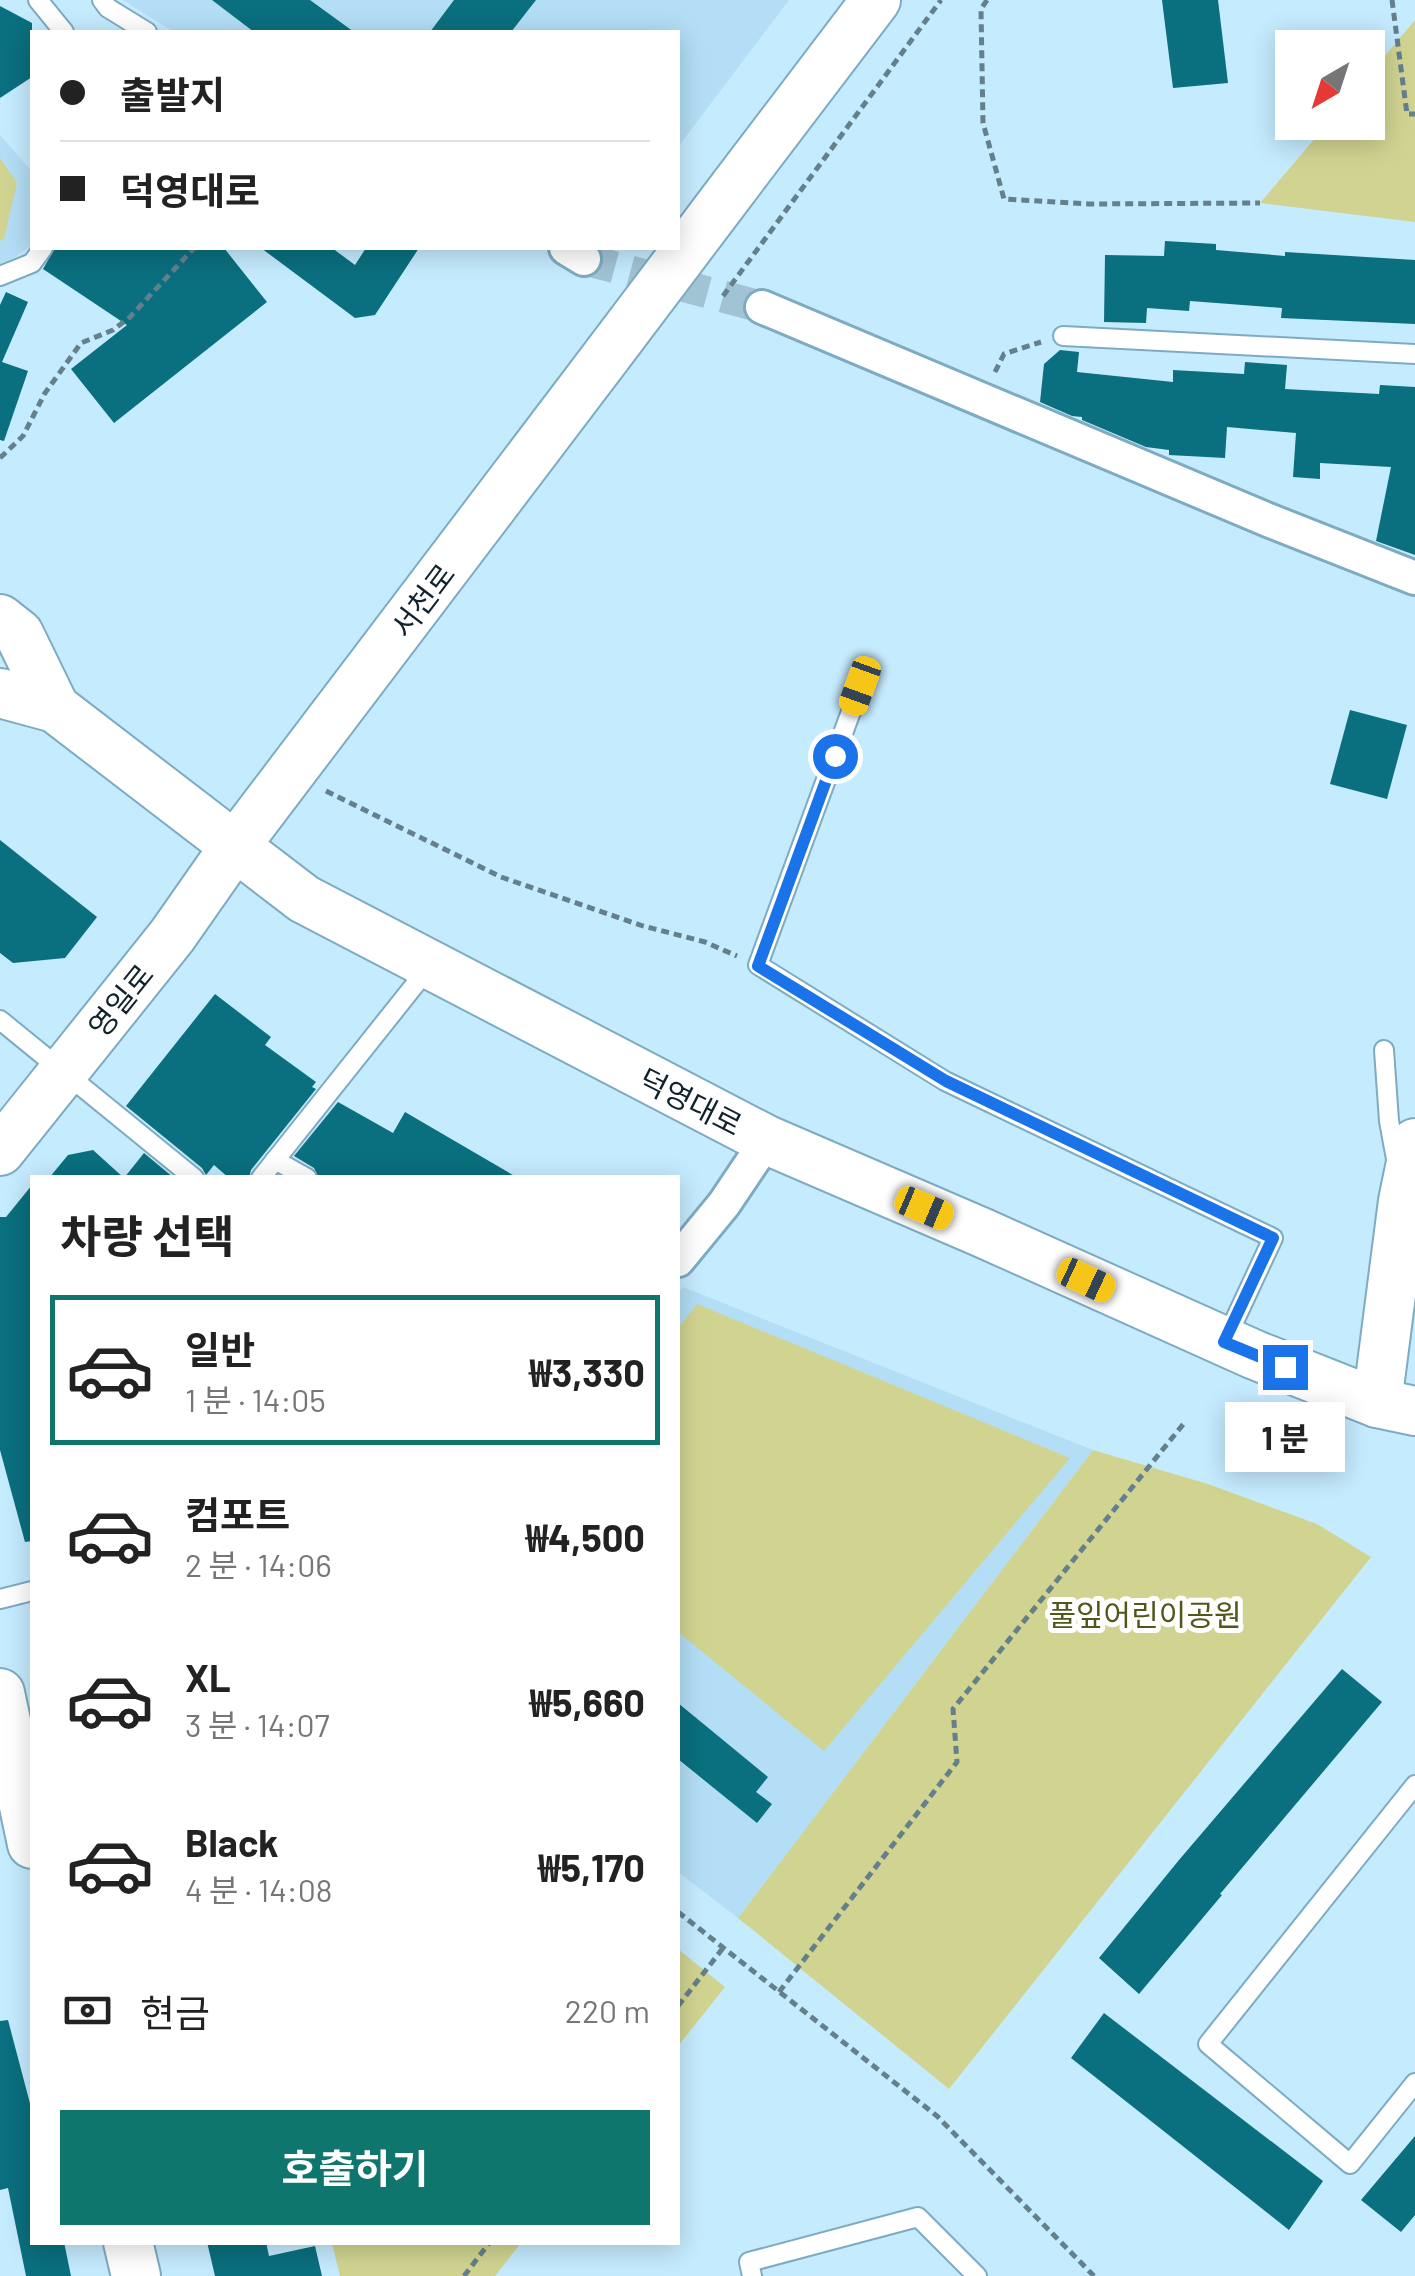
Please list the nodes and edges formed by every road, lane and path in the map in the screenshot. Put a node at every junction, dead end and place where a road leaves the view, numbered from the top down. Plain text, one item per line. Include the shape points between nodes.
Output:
1 (38, 0) edge
2 (102, 0) edge
3 (876, 0) edge
4 (941, 0) edge
5 (987, 0) edge
6 (1392, 0) edge
7 (62, 30) edge
8 (144, 30) edge
9 (1415, 114) edge
10 (1260, 202) dead end
11 (42, 250) edge
12 (192, 250) edge
13 (0, 276) edge
14 (723, 296) dead end
15 (762, 306) tunnel mouth
16 (1063, 336) joint
17 (1415, 354) edge
18 (981, 400) junction
19 (0, 458) edge
20 (1415, 578) edge
21 (0, 619) edge
22 (860, 686) dead end
23 (0, 693) edge
24 (55, 708) junction
25 (290, 774) junction
26 (235, 846) junction
27 (430, 965) junction
28 (758, 966) junction
29 (0, 1020) edge
30 (1384, 1050) dead end
31 (64, 1071) junction
32 (767, 1140) junction
33 (1415, 1143) edge
34 (0, 1151) edge
35 (274, 1160) junction
36 (190, 1175) edge
37 (263, 1175) edge
38 (302, 1175) edge
39 (1403, 1201) junction
40 (680, 1258) edge
41 (1224, 1342) junction
42 (1396, 1407) edge
43 (1185, 1422) dead end
44 (1415, 1433) edge
45 (30, 1592) edge
46 (0, 1599) edge
47 (0, 1694) edge
48 (1415, 1785) edge
49 (18, 1798) edge
50 (30, 1837) edge
51 (680, 1914) edge
52 (723, 1948) junction
53 (779, 1992) junction
54 (680, 2003) edge
55 (1415, 2083) edge
56 (129, 2245) edge
57 (488, 2245) edge
58 (136, 2276) edge
59 (464, 2276) edge
60 (752, 2276) edge
61 (977, 2276) edge
62 (1094, 2276) edge

1 - 7 lane
2 - 8 lane
3 - 25 street, 서천로, bridge
4 - 14 path
5 - 10 path via 981,8 983,123 1004,199
6 - 9 path via 1408,114
11 - 13 lane via 32,263
12 - 19 path via 130,317 82,343 23,436
15 - 18 street
16 - 17 lane
16 - 18 path via 1004,354
18 - 20 street
21 - 24 street, 덕영대로 via 19,634
22 - 28 lane
23 - 24 street, 덕영대로
24 - 26 street, 덕영대로
25 - 26 street, 서천로
25 - 28 path via 502,877 705,942
26 - 27 street, 덕영대로 via 304,899
26 - 31 street, 영일로
27 - 32 street, 덕영대로
27 - 35 lane
28 - 41 lane via 946,1081 1273,1238
29 - 31 lane
30 - 39 lane
31 - 34 street, 영일로
31 - 36 lane
32 - 40 street
32 - 41 street, 덕영대로
33 - 39 street
35 - 37 lane
35 - 38 lane
39 - 42 street
41 - 42 street, 덕영대로
42 - 44 street, 덕영대로
43 - 53 path via 953,1709 957,1762
45 - 46 lane
47 - 49 street
48 - 55 lane via 1208,2044 1350,2164
49 - 50 street
51 - 52 path
52 - 53 path
52 - 54 path
53 - 62 path via 937,2116
56 - 58 street
57 - 59 path
60 - 61 lane via 748,2262 918,2217

